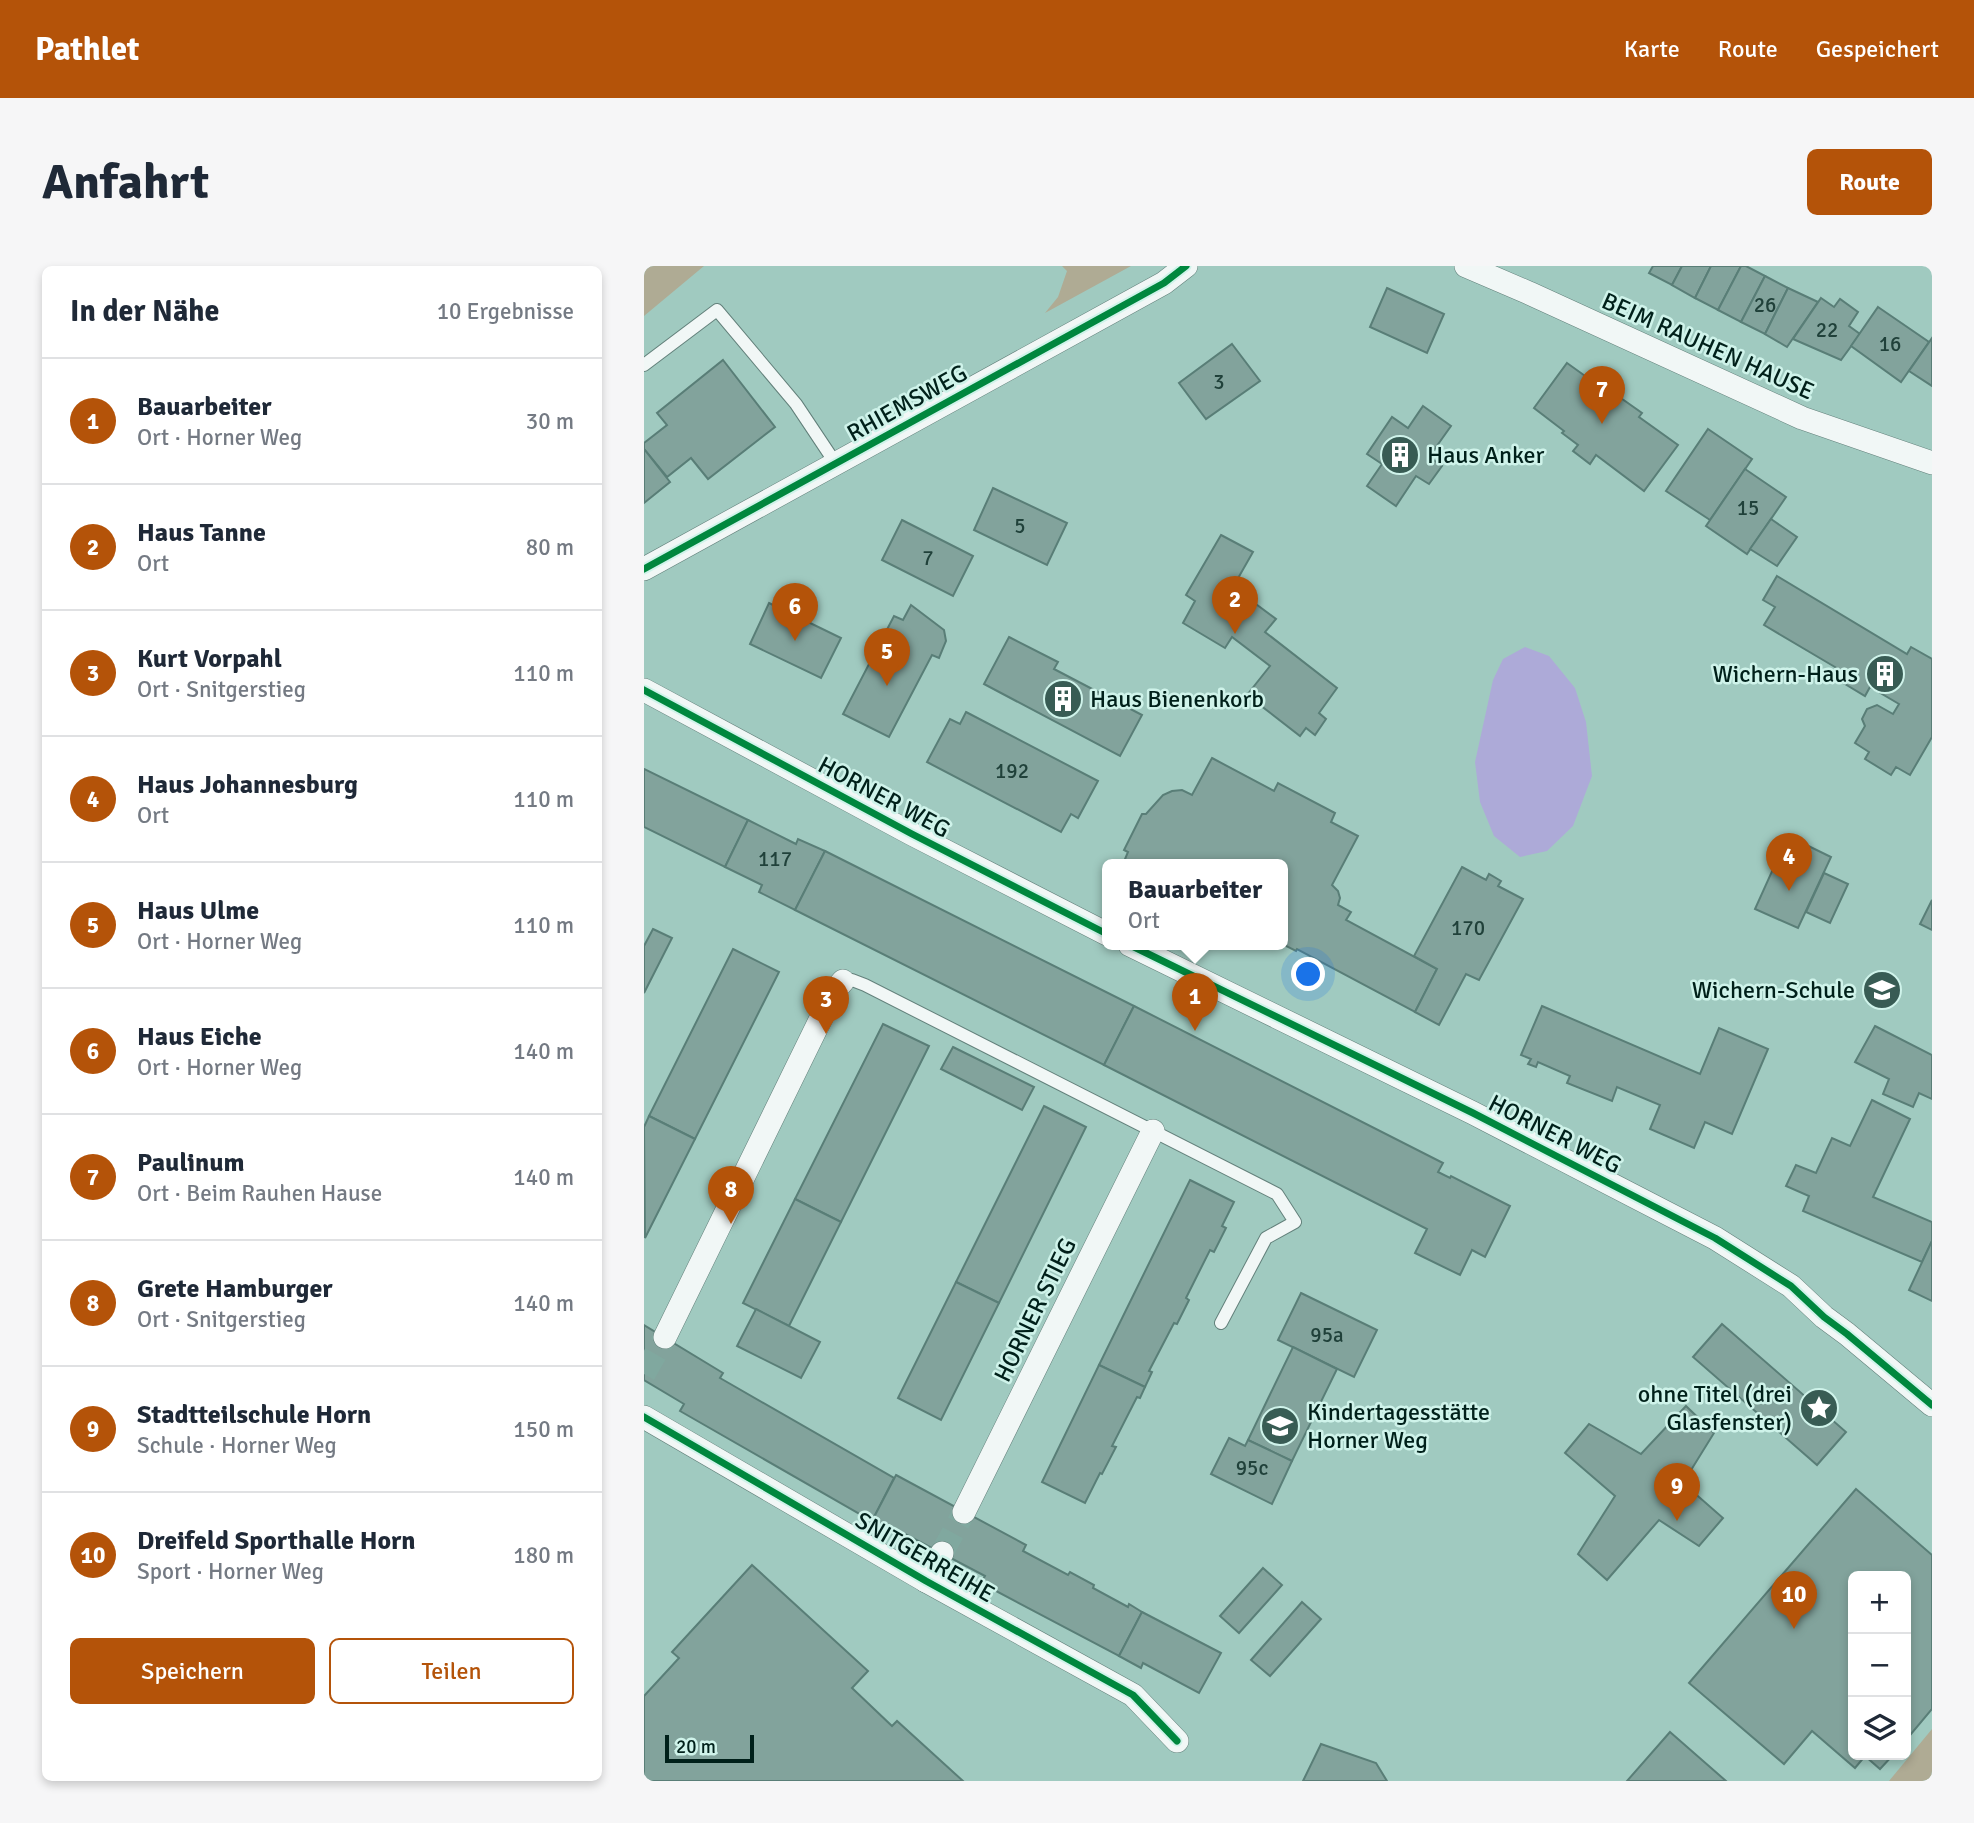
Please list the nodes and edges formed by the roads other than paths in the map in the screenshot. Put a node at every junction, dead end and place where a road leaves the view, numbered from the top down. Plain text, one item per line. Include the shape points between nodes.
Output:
1 (1186, 266) edge
2 (1466, 266) edge
3 (644, 365) edge
4 (1932, 463) edge
5 (836, 464) junction
6 (644, 569) edge
7 (644, 690) edge
8 (1102, 931) edge
9 (1140, 950) edge
10 (843, 981) joint
11 (1153, 1131) junction
12 (1221, 1323) dead end
13 (664, 1337) tunnel mouth
14 (1932, 1405) edge
15 (644, 1417) edge
16 (964, 1512) tunnel mouth
17 (942, 1553) tunnel mouth
18 (926, 1581) junction
19 (1177, 1741) dead end

1 - 5 street, RHIEMSWEG via 1164,283
2 - 4 street, BEIM RAUHEN HAUSE via 1802,418
3 - 5 lane via 717,310 796,404
5 - 6 street, RHIEMSWEG
7 - 8 street, HORNER WEG
9 - 14 street, HORNER WEG via 1715,1238 1791,1286
10 - 11 lane via 865,985
10 - 13 street
11 - 12 lane via 1277,1194 1295,1222 1266,1238
11 - 16 street, HORNER STIEG
15 - 18 street, SNITGERREIHE
17 - 18 street
18 - 19 street, SNITGERREIHE via 1133,1695

